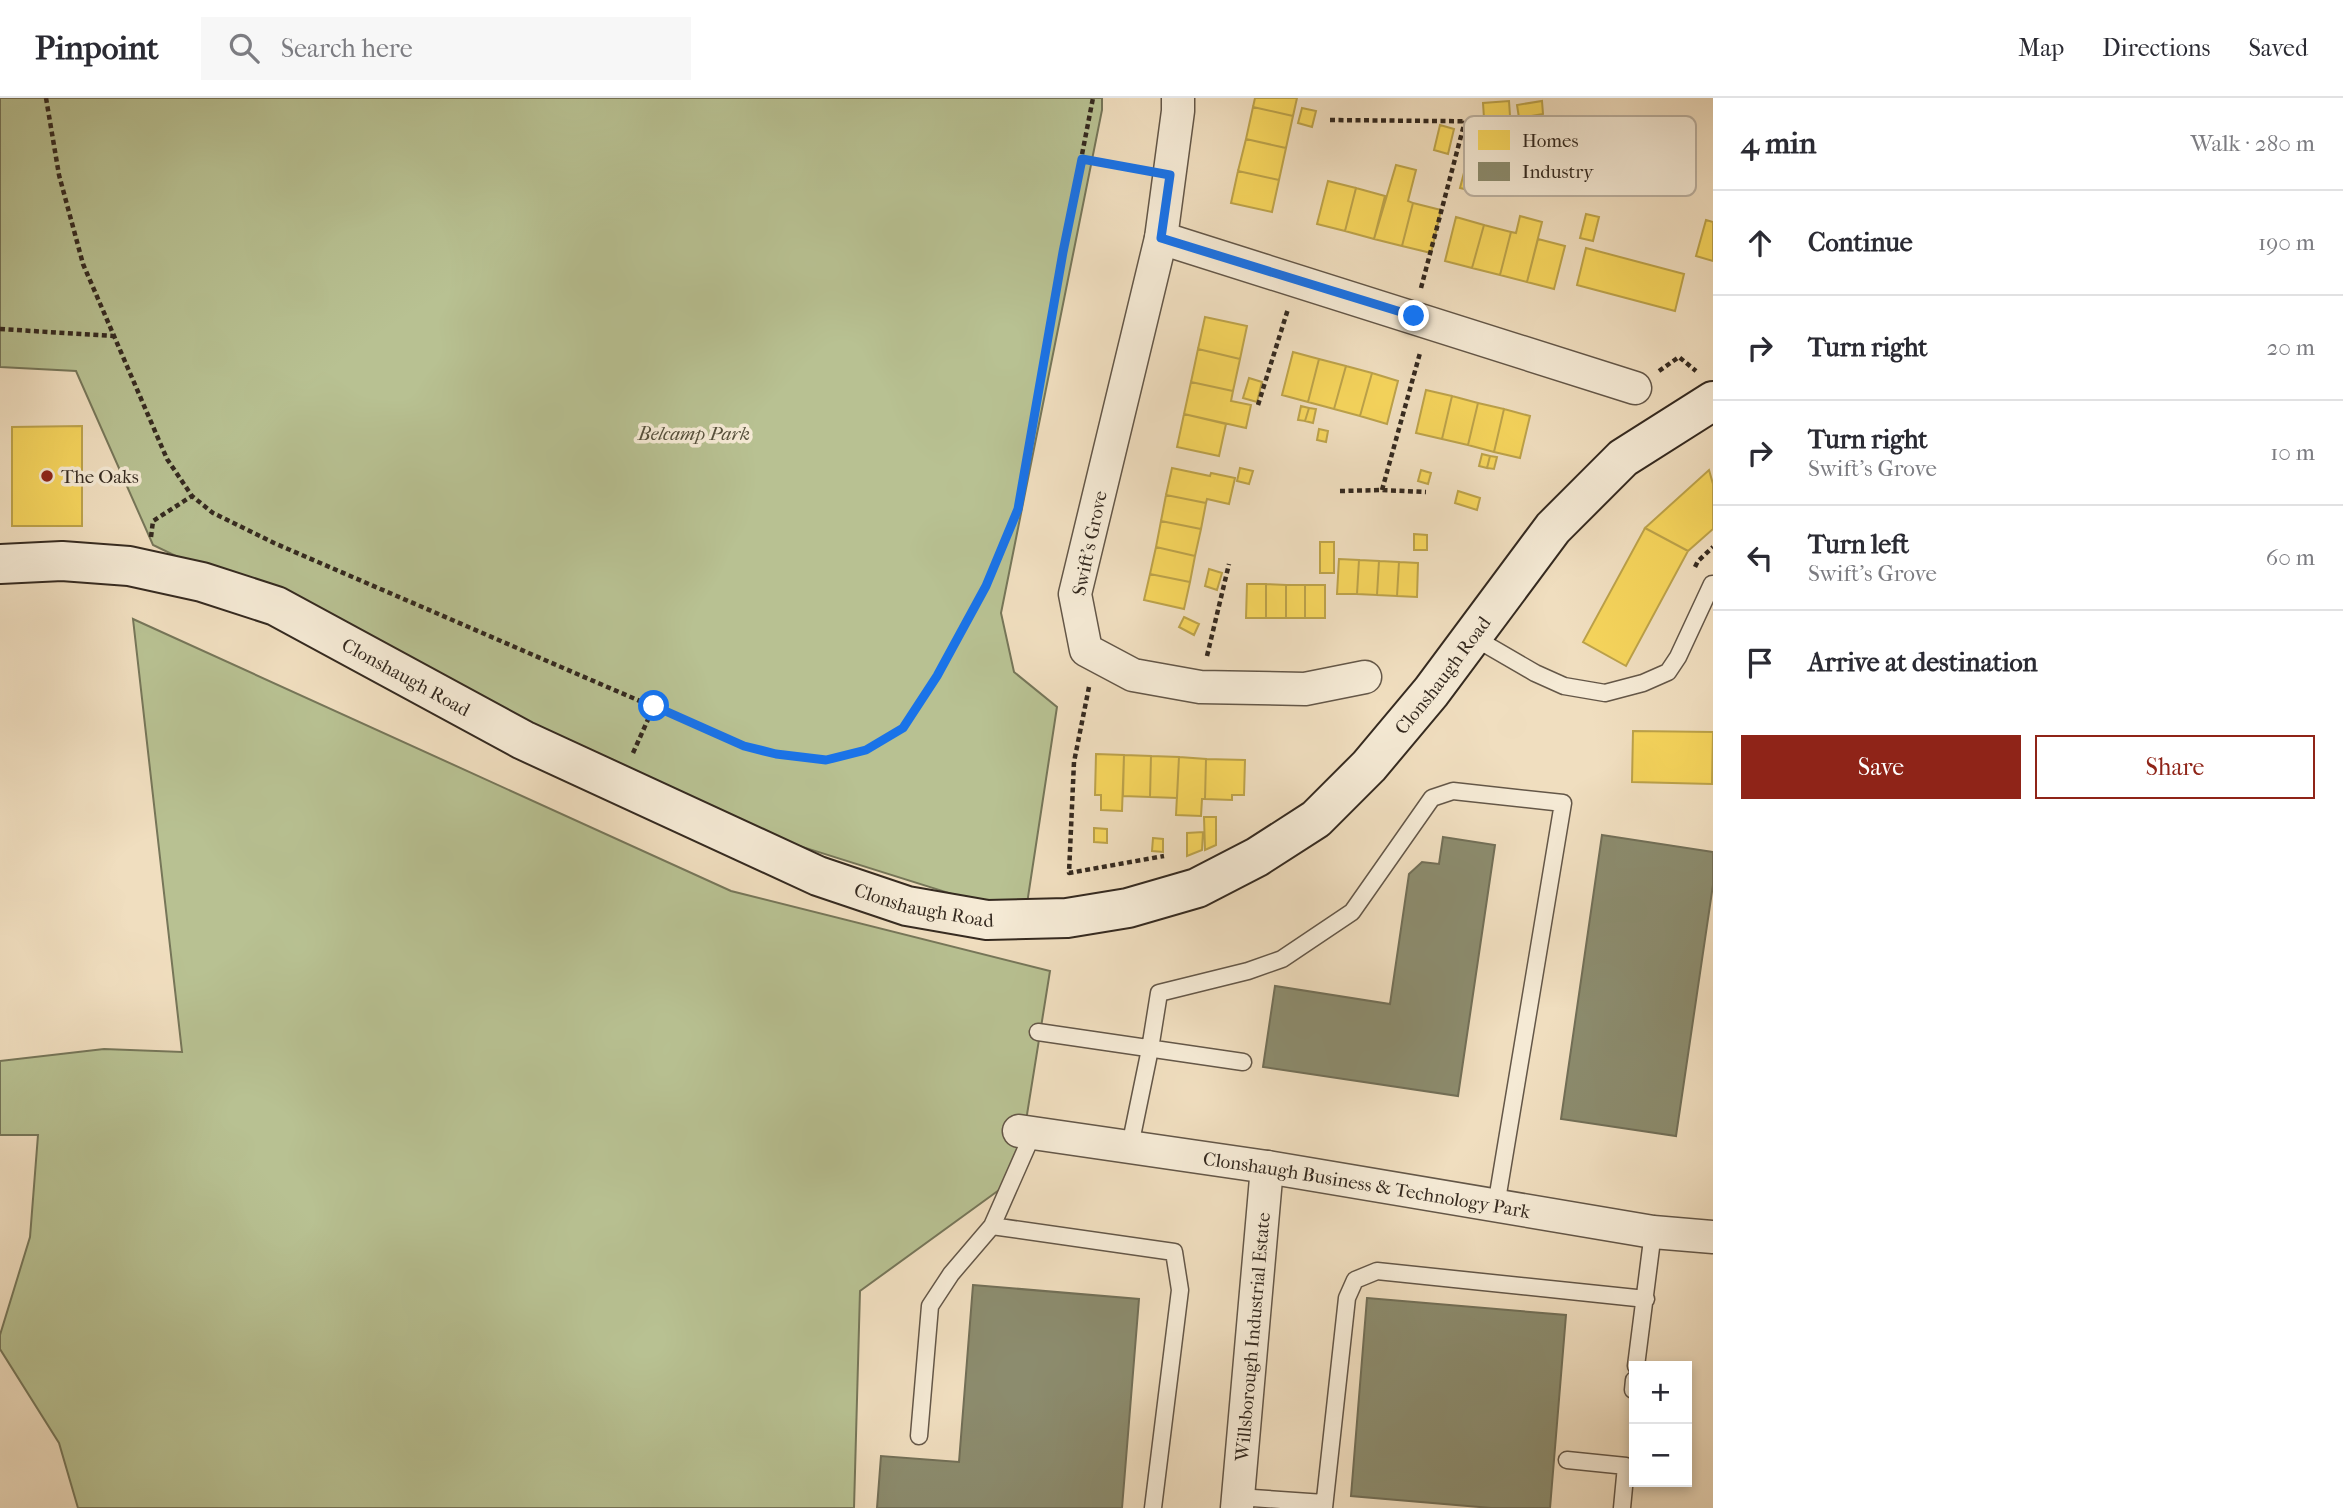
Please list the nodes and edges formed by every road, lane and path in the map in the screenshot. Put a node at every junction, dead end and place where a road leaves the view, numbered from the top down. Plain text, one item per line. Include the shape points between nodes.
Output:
1 (46, 98) edge
2 (1093, 98) edge
3 (1178, 98) edge
4 (1330, 120) dead end
5 (1464, 121) edge
6 (1464, 126) edge
7 (1082, 159) junction
8 (1170, 175) junction
9 (1161, 238) junction
10 (1297, 280) junction
11 (1421, 319) junction
12 (0, 329) edge
13 (113, 336) junction
14 (1635, 388) joint
15 (1709, 390) edge
16 (1258, 405) dead end
17 (1382, 489) junction
18 (1340, 491) dead end
19 (1426, 492) dead end
20 (192, 496) junction
21 (0, 564) edge
22 (1229, 564) dead end
23 (147, 570) junction
24 (1712, 584) edge
25 (1471, 635) junction
26 (1098, 656) junction
27 (1365, 677) dead end
28 (1200, 687) junction
29 (654, 706) junction
30 (619, 784) junction
31 (1164, 856) dead end
32 (1038, 1032) dead end
33 (1150, 1049) junction
34 (1243, 1062) dead end
35 (1026, 1132) joint
36 (1130, 1146) junction
37 (1267, 1167) junction
38 (1496, 1206) junction
39 (992, 1226) junction
40 (1653, 1232) junction
41 (1713, 1237) edge
42 (1646, 1299) junction
43 (1637, 1361) edge
44 (919, 1436) dead end
45 (1567, 1460) dead end
46 (1237, 1503) edge
47 (1324, 1505) edge
48 (1153, 1508) edge
49 (1622, 1508) edge

1 - 13 path via 59,174 83,264
2 - 7 path
3 - 8 street, Swift's Grove
4 - 5 path
6 - 11 path
7 - 8 path
7 - 29 path via 1018,509 986,586 903,728 866,750 826,760 744,746
8 - 9 street, Swift's Grove
9 - 10 street
9 - 26 street, Swift's Grove via 1075,594 1086,650
10 - 11 street
10 - 16 path
11 - 14 street
11 - 17 path
12 - 13 path
13 - 20 path via 167,459
14 - 15 path via 1679,357
15 - 25 street, Clonshaugh Road via 1623,458 1553,528
17 - 18 path
17 - 19 path
20 - 23 path via 153,521
20 - 29 path via 213,513 274,543
21 - 23 street, Clonshaugh Road via 62,561
22 - 28 path
23 - 30 street, Clonshaugh Road via 276,606 523,740
24 - 25 lane via 1668,673 1605,694 1564,686
25 - 30 street, Clonshaugh Road via 1378,756 1315,818 1197,888 1128,908 1068,918 987,920 907,906 818,876
26 - 28 street via 1133,675
26 - 31 path via 1074,762 1069,873
27 - 28 street via 1305,689
29 - 30 path
32 - 33 lane
33 - 34 lane
33 - 36 lane
33 - 38 lane via 1158,993 1282,959 1352,912 1432,798 1453,791 1563,803
35 - 36 street, Clonshaugh Business & Technology Park
35 - 39 lane
36 - 37 street, Clonshaugh Business & Technology Park
37 - 38 street, Clonshaugh Business & Technology Park
37 - 46 street, Willsborough Industrial Estate
38 - 40 street, Clonshaugh Business & Technology Park
39 - 44 lane via 930,1306
39 - 48 lane via 1174,1252 1180,1290
40 - 41 street, Clonshaugh Business & Technology Park
40 - 42 lane
42 - 43 lane
42 - 47 lane via 1377,1272 1355,1280 1348,1298
45 - 49 lane via 1626,1466
46 - 47 lane

